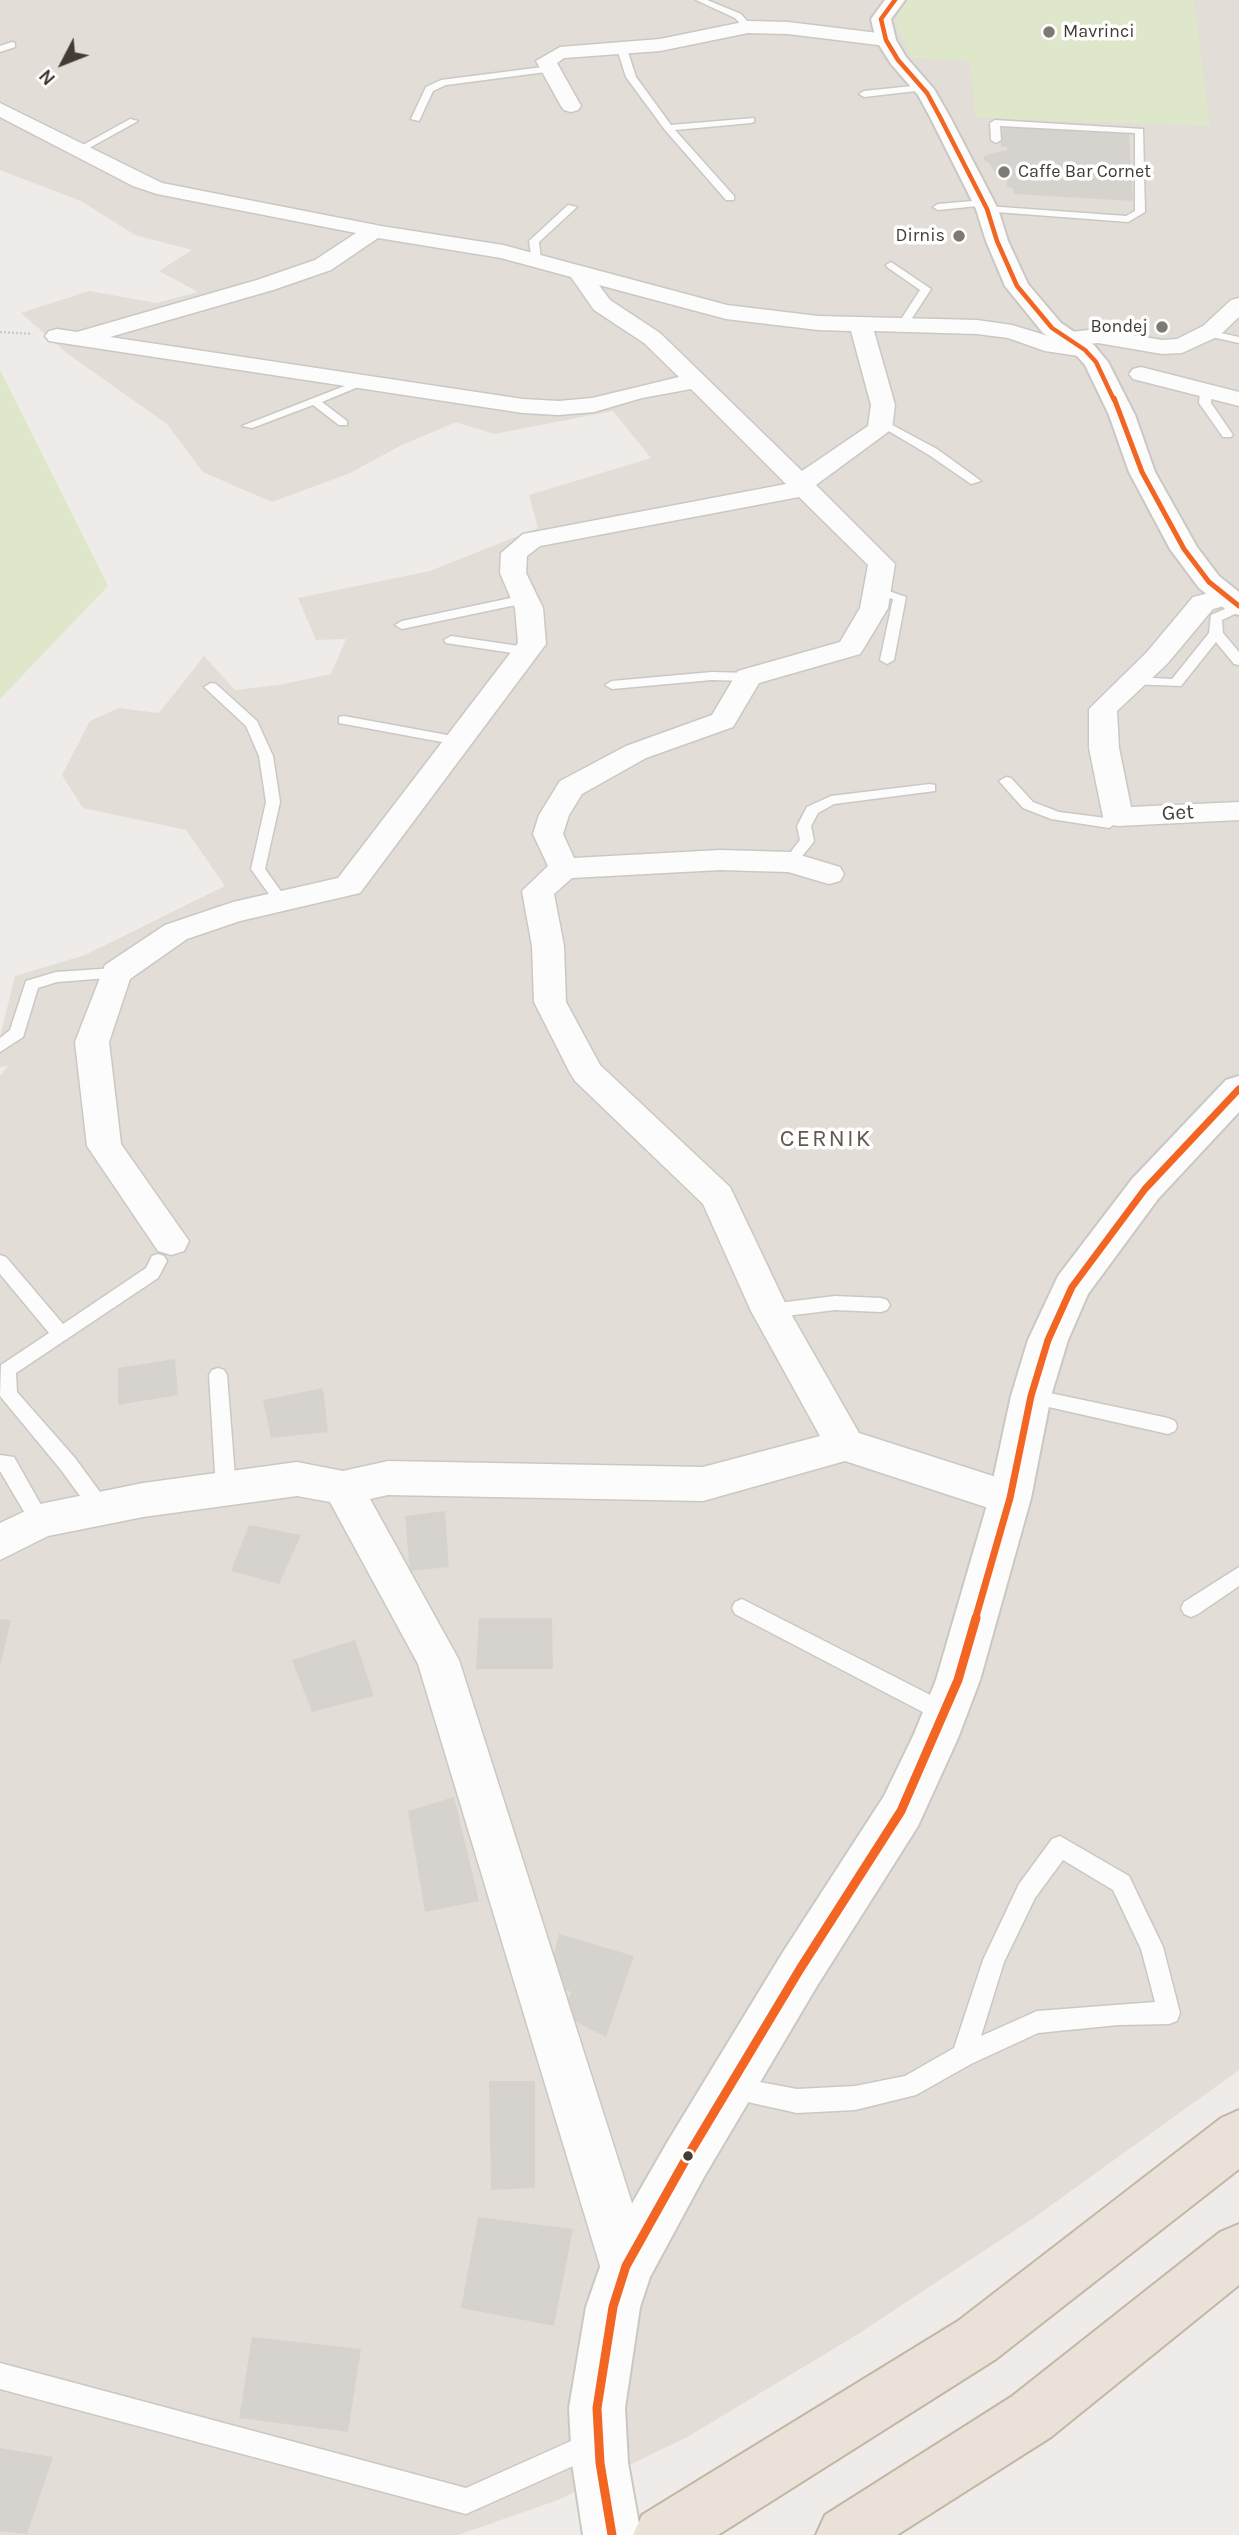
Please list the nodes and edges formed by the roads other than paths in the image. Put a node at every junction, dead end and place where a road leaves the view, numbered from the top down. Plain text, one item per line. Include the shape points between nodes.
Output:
1 (700, 0) edge
2 (895, 0) edge
3 (747, 27) junction
4 (886, 40) junction
5 (12, 45) dead end
6 (0, 48) edge
7 (622, 49) junction
8 (551, 69) junction
9 (922, 88) junction
10 (864, 94) dead end
11 (570, 106) dead end
12 (0, 109) edge
13 (416, 119) dead end
14 (751, 120) dead end
15 (133, 121) dead end
16 (668, 128) junction
17 (996, 140) dead end
18 (79, 150) junction
19 (730, 198) dead end
20 (1069, 204) dead end
21 (985, 206) junction
22 (572, 207) dead end
23 (938, 207) dead end
24 (1140, 208) junction
25 (374, 231) junction
26 (536, 260) junction
27 (891, 265) dead end
28 (578, 271) junction
29 (1239, 305) edge
30 (860, 323) junction
31 (903, 324) junction
32 (1208, 333) junction
33 (1239, 340) edge
34 (1077, 344) junction
35 (1163, 347) junction
36 (1141, 374) junction
37 (697, 381) junction
38 (364, 382) junction
39 (1108, 385) junction
40 (1206, 392) junction
41 (1239, 399) edge
42 (314, 401) junction
43 (881, 422) junction
44 (343, 423) dead end
45 (248, 426) dead end
46 (1227, 435) dead end
47 (975, 465) dead end
48 (957, 469) junction
49 (975, 481) dead end
50 (802, 486) junction
51 (877, 591) junction
52 (525, 599) junction
53 (1234, 603) edge
54 (402, 625) dead end
55 (1216, 634) junction
56 (451, 640) dead end
57 (526, 651) junction
58 (887, 660) dead end
59 (1239, 661) edge
60 (748, 677) junction
61 (1133, 681) junction
62 (612, 685) dead end
63 (211, 687) dead end
64 (344, 720) dead end
65 (458, 741) junction
66 (1006, 781) dead end
67 (930, 788) dead end
68 (1239, 811) edge
69 (1118, 817) junction
70 (790, 862) junction
71 (565, 869) junction
72 (829, 874) dead end
73 (281, 901) junction
74 (116, 973) junction
75 (0, 1046) edge
76 (1239, 1089) edge
77 (164, 1251) joint
78 (0, 1262) edge
79 (881, 1305) dead end
80 (770, 1311) junction
81 (61, 1334) junction
82 (218, 1375) dead end
83 (1031, 1396) junction
84 (1167, 1426) dead end
85 (845, 1445) junction
86 (0, 1463) edge
87 (343, 1488) junction
88 (226, 1489) junction
89 (1010, 1497) junction
90 (101, 1509) junction
91 (40, 1521) junction
92 (0, 1543) edge
93 (1239, 1574) edge
94 (742, 1608) dead end
95 (1191, 1608) dead end
96 (945, 1713) junction
97 (963, 2056) junction
98 (729, 2088) junction
99 (1239, 2136) edge
100 (1239, 2251) edge
101 (626, 2266) junction
102 (0, 2376) edge
103 (599, 2452) junction
104 (612, 2535) edge
105 (662, 2535) edge
106 (845, 2535) edge

1 - 3 lane via 738,16
2 - 4 street via 881,19
3 - 4 street
3 - 7 street via 713,39
4 - 9 street
5 - 6 lane
7 - 8 street via 560,53 547,61
7 - 16 lane via 631,77
8 - 11 street
8 - 13 lane via 444,82 429,89
9 - 10 lane
9 - 21 street
12 - 18 street
14 - 16 lane
15 - 18 lane
16 - 19 lane
17 - 24 lane via 995,123 1140,131
18 - 25 street via 157,188
20 - 24 lane
21 - 23 lane
21 - 24 lane via 1129,219
21 - 34 street via 1017,286 1052,328
22 - 26 lane via 534,241
25 - 26 street via 462,243
25 - 38 street via 323,265 67,338
26 - 28 street
27 - 31 lane via 926,289
28 - 30 street via 726,312 789,321
28 - 37 street via 602,305 652,338
29 - 32 street
30 - 31 street
30 - 43 street via 883,405
31 - 34 street via 997,330 1045,344
32 - 33 lane
32 - 35 street via 1182,346
34 - 35 street via 1098,336
34 - 39 street via 1096,362
35 - 36 street
36 - 39 street
36 - 40 street
37 - 38 street via 594,405 559,408
37 - 50 street
38 - 42 lane
39 - 53 street via 1142,472 1184,549 1193,564
40 - 41 street
40 - 46 lane via 1205,403
42 - 44 lane
42 - 45 lane
43 - 48 lane
43 - 50 street via 880,429
47 - 48 lane
48 - 49 lane
50 - 51 street via 882,564
50 - 52 street via 532,540 514,553 513,573
51 - 58 lane via 900,597
51 - 60 street via 874,608 850,648
52 - 54 lane
52 - 57 street via 532,644
53 - 55 lane via 1216,618
53 - 61 street via 1203,603
55 - 59 lane
55 - 61 lane via 1176,682
56 - 57 lane
57 - 65 street
60 - 62 lane
60 - 71 street via 723,721 636,752 571,788 548,834
61 - 69 street via 1103,709 1104,748
63 - 73 lane via 251,724 266,755 273,802 258,869
64 - 65 lane
65 - 73 street via 349,886
66 - 69 lane via 1028,805 1056,816 1109,823
67 - 70 lane via 831,800 812,810 804,826 807,841
68 - 69 street, Get
70 - 71 street via 720,860
70 - 72 street
71 - 80 street via 538,891 548,946 551,1002 587,1073 717,1196
73 - 74 street via 177,932
74 - 75 lane via 56,977 31,985 17,1033
74 - 77 street via 92,1042 104,1146
76 - 83 street via 1145,1189 1072,1287 1048,1340
77 - 81 lane via 152,1273
78 - 81 lane
79 - 80 lane via 835,1303
80 - 85 street
81 - 90 lane via 7,1370 8,1394
82 - 88 lane
83 - 84 lane
83 - 89 street
85 - 87 street via 703,1484 388,1478
85 - 89 street
86 - 91 lane via 7,1463
87 - 88 street via 297,1479
87 - 101 street via 438,1660
88 - 90 street
89 - 96 street
90 - 91 street
91 - 92 street
93 - 95 lane
94 - 96 lane
96 - 98 street via 901,1811
97 - 97 lane via 1037,2022 1169,2013 1152,1947 1121,1883 1060,1846 1027,1891 994,1960
97 - 98 lane via 908,2087 855,2098 797,2101
98 - 101 street
99 - 105 highway via 977,2340
100 - 106 highway via 1031,2417
101 - 103 street via 603,2362 597,2408
102 - 103 lane via 466,2501
103 - 104 street

